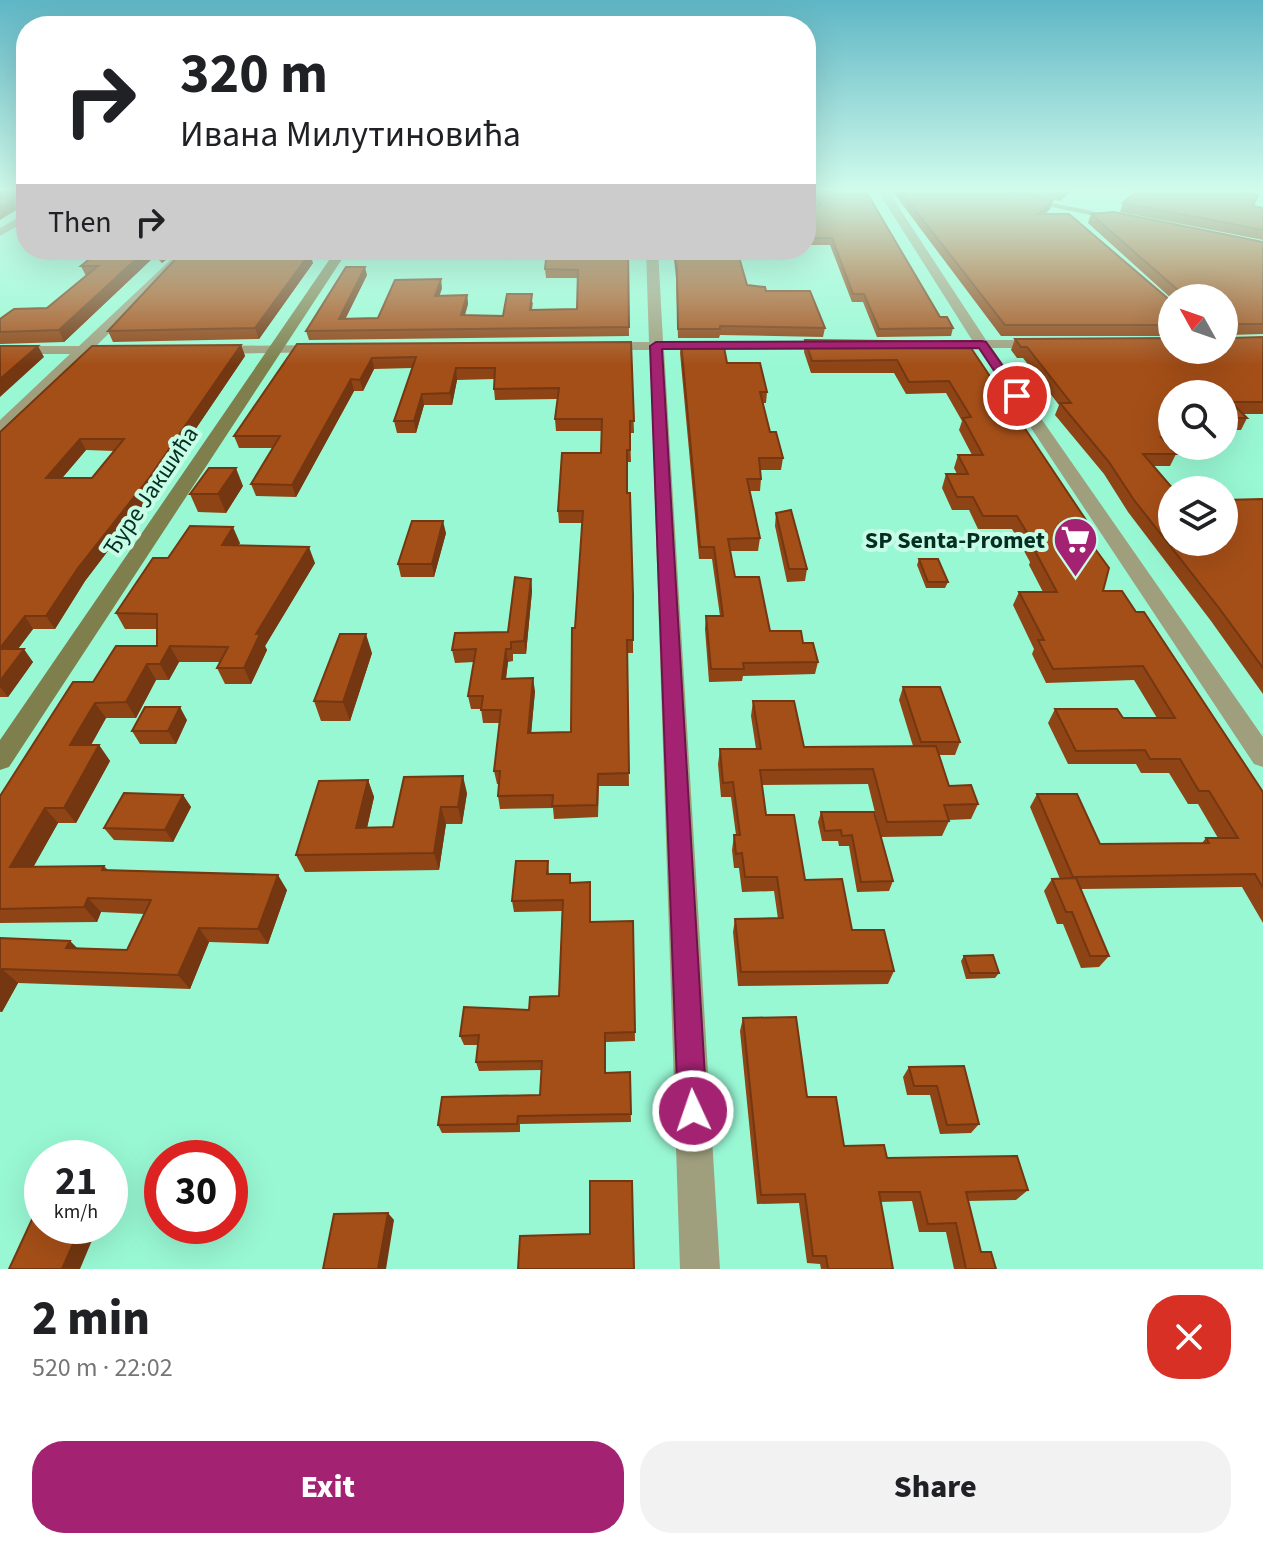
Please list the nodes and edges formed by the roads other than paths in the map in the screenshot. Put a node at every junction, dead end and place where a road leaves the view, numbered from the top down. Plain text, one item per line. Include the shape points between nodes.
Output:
1 (919, 247) edge
2 (178, 260) edge
3 (335, 260) edge
4 (652, 260) edge
5 (1061, 343) edge
6 (919, 344) edge
7 (982, 344) junction
8 (857, 345) edge
9 (590, 346) edge
10 (656, 346) junction
11 (340, 349) edge
12 (0, 350) edge
13 (85, 350) junction
14 (132, 350) edge
15 (193, 350) edge
16 (274, 350) junction
17 (0, 429) edge
18 (1263, 757) edge
19 (0, 760) edge
20 (700, 1269) edge

1 - 7 street
2 - 13 street
3 - 16 main road, Ђуре Јакшића
4 - 10 street
5 - 7 street
6 - 7 street
7 - 18 street
8 - 10 street
9 - 10 street
10 - 20 street
11 - 16 street
12 - 13 street
13 - 14 street
13 - 17 street
15 - 16 street
16 - 19 main road, Ђуре Јакшића

